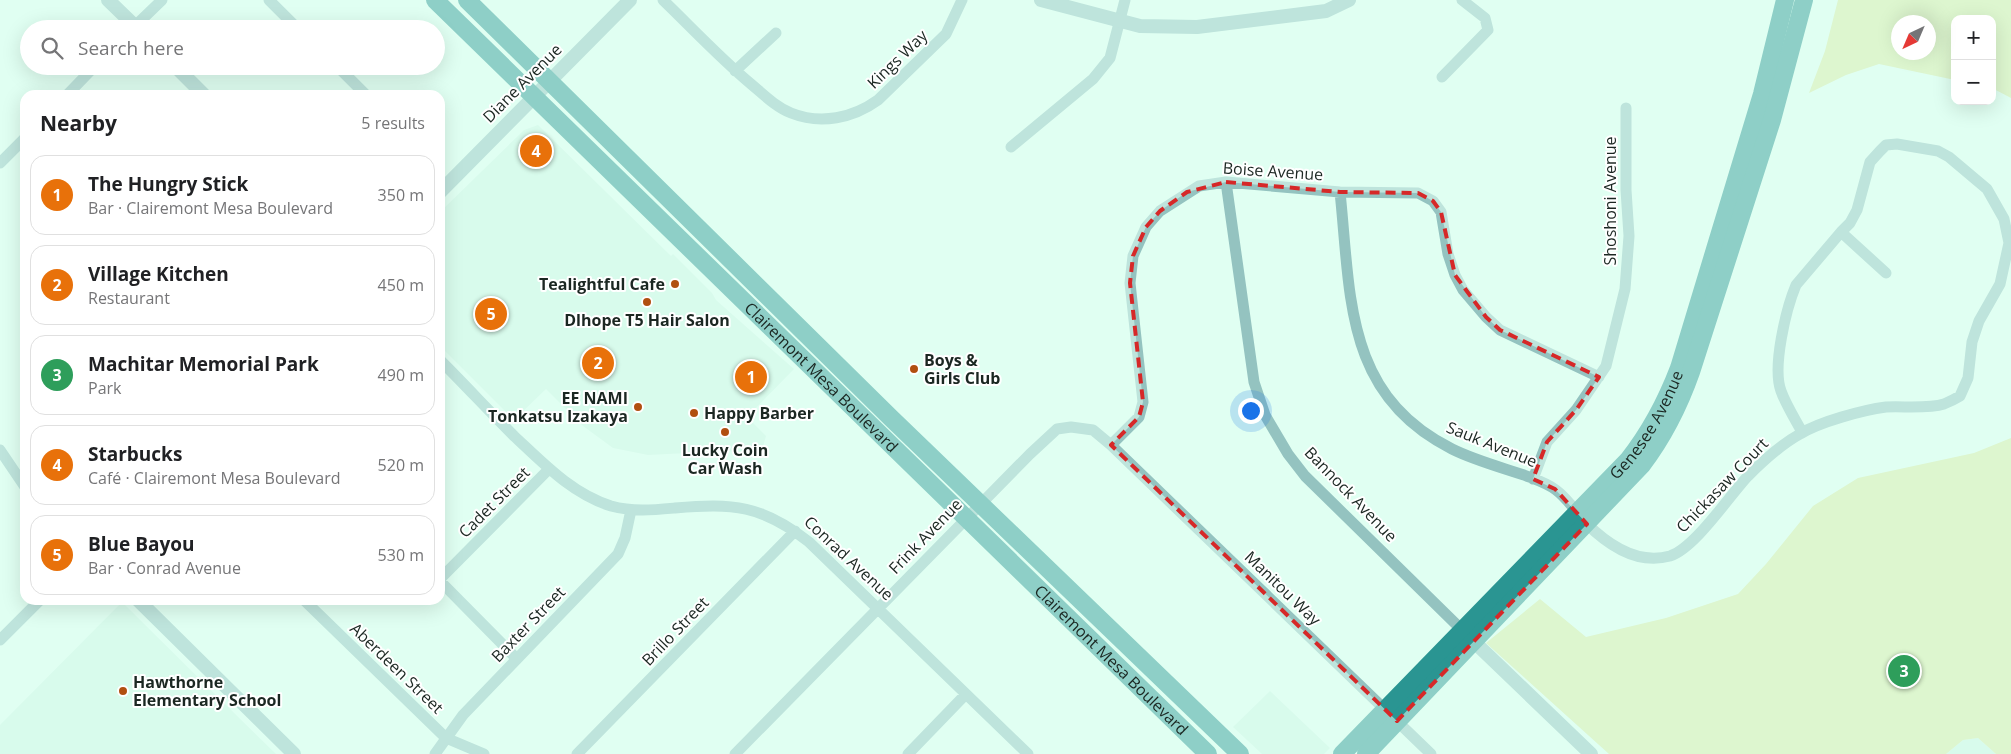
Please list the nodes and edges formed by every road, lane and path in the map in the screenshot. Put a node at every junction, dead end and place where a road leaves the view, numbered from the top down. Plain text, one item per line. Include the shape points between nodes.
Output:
1 (108, 0) edge
2 (162, 0) edge
3 (269, 0) edge
4 (435, 0) edge
5 (467, 0) edge
6 (630, 0) edge
7 (663, 0) edge
8 (962, 0) edge
9 (1041, 0) edge
10 (1125, 0) edge
11 (1349, 0) edge
12 (1462, 0) edge
13 (1785, 0) edge
14 (1804, 0) edge
15 (1120, 19) junction
16 (127, 20) edge
17 (143, 20) edge
18 (289, 20) edge
19 (776, 33) dead end
20 (735, 71) junction
21 (87, 75) edge
22 (185, 75) edge
23 (345, 75) edge
24 (1442, 77) dead end
25 (549, 81) junction
26 (72, 90) edge
27 (199, 90) edge
28 (361, 90) edge
29 (533, 97) junction
30 (1626, 108) dead end
31 (20, 143) edge
32 (1011, 147) dead end
33 (0, 163) edge
34 (1226, 182) junction
35 (445, 187) edge
36 (1340, 192) junction
37 (1840, 232) junction
38 (1886, 273) dead end
39 (445, 365) edge
40 (1598, 376) junction
41 (1802, 432) junction
42 (1112, 445) junction
43 (0, 450) edge
44 (549, 469) junction
45 (1533, 478) junction
46 (20, 480) edge
47 (980, 503) junction
48 (630, 510) junction
49 (965, 518) junction
50 (1582, 518) junction
51 (795, 531) junction
52 (445, 575) edge
53 (445, 585) edge
54 (35, 605) edge
55 (143, 605) edge
56 (309, 605) edge
57 (878, 608) junction
58 (1468, 635) junction
59 (0, 640) edge
60 (517, 658) junction
61 (966, 694) junction
62 (1392, 716) junction
63 (446, 738) junction
64 (294, 754) edge
65 (435, 754) edge
66 (484, 754) edge
67 (577, 754) edge
68 (736, 754) edge
69 (908, 754) edge
70 (1028, 754) edge
71 (1208, 754) edge
72 (1240, 754) edge
73 (1342, 754) edge
74 (1366, 754) edge
75 (1431, 754) edge
76 (1591, 754) edge

1 - 16 street
2 - 17 street
3 - 18 street
4 - 29 main road, Clairemont Mesa Boulevard
5 - 25 main road, Clairemont Mesa Boulevard
6 - 25 street, Diane Avenue
7 - 20 street
8 - 20 street, Kings Way via 946,34 878,100 843,118 821,119 790,112
9 - 15 street
10 - 15 street
11 - 15 street via 1326,11 1197,27 1140,26
12 - 24 street via 1485,18 1488,30
13 - 50 main road, Genesee Avenue via 1762,94 1670,393 1651,430
14 - 50 main road, Genesee Avenue via 1772,120 1681,401 1654,449
15 - 32 street via 1110,58 1093,79
19 - 20 street
21 - 26 street
22 - 27 street
23 - 28 street
25 - 29 street, Diane Avenue
25 - 47 main road, Clairemont Mesa Boulevard
29 - 35 street, Diane Avenue
29 - 49 main road, Clairemont Mesa Boulevard
30 - 40 street, Shoshoni Avenue via 1629,236 1625,289 1606,366
31 - 33 street
34 - 36 street, Boise Avenue
34 - 42 street, Boise Avenue via 1199,186 1160,211 1146,228 1133,256 1130,283 1143,402 1139,417
34 - 58 street, Bannock Avenue via 1254,382 1265,415 1305,476
36 - 40 street, Boise Avenue via 1418,193 1433,201 1441,212 1455,275 1486,317 1500,330
36 - 45 street, Sauk Avenue via 1352,309 1359,342 1382,391 1404,416 1452,449
37 - 38 street
37 - 41 street via 1791,296 1778,359 1777,378 1781,392
37 - 41 street, Chickasaw Court via 1858,210 1870,162 1886,146 1897,144 1938,151 1987,189 2004,219 2009,243 2000,284 1972,342 1968,378 1960,396 1942,405 1883,408 1832,420
39 - 44 street, Conrad Avenue
40 - 45 street, Shoshoni Avenue via 1576,410 1547,442
41 - 50 street, Chickasaw Court via 1775,450 1748,476 1692,542 1672,555 1650,558 1628,553 1599,535
42 - 47 street, Frink Avenue via 1093,430 1057,429
42 - 62 street, Manitou Way
43 - 46 street
44 - 48 street, Conrad Avenue via 592,499
44 - 52 street, Cadet Street
45 - 50 street, Sauk Avenue via 1555,489
47 - 49 street, Frink Avenue
47 - 72 main road, Clairemont Mesa Boulevard
48 - 51 street, Conrad Avenue via 734,506 752,509
48 - 60 street, Baxter Street via 625,538 618,554
49 - 57 street, Frink Avenue
49 - 71 main road, Clairemont Mesa Boulevard
50 - 58 main road, Genesee Avenue
51 - 57 street, Conrad Avenue
51 - 67 street, Brillo Street
53 - 60 street
54 - 59 street
55 - 64 street
56 - 63 street, Aberdeen Street
57 - 61 street, Conrad Avenue
57 - 68 street, Frink Avenue
58 - 62 main road, Genesee Avenue
58 - 76 street, Bannock Avenue
60 - 63 street, Baxter Street via 463,715
61 - 69 street
61 - 70 street, Conrad Avenue
62 - 73 main road, Genesee Avenue
62 - 74 main road, Genesee Avenue
62 - 75 street, Manitou Way
63 - 65 street, Baxter Street
63 - 66 street

